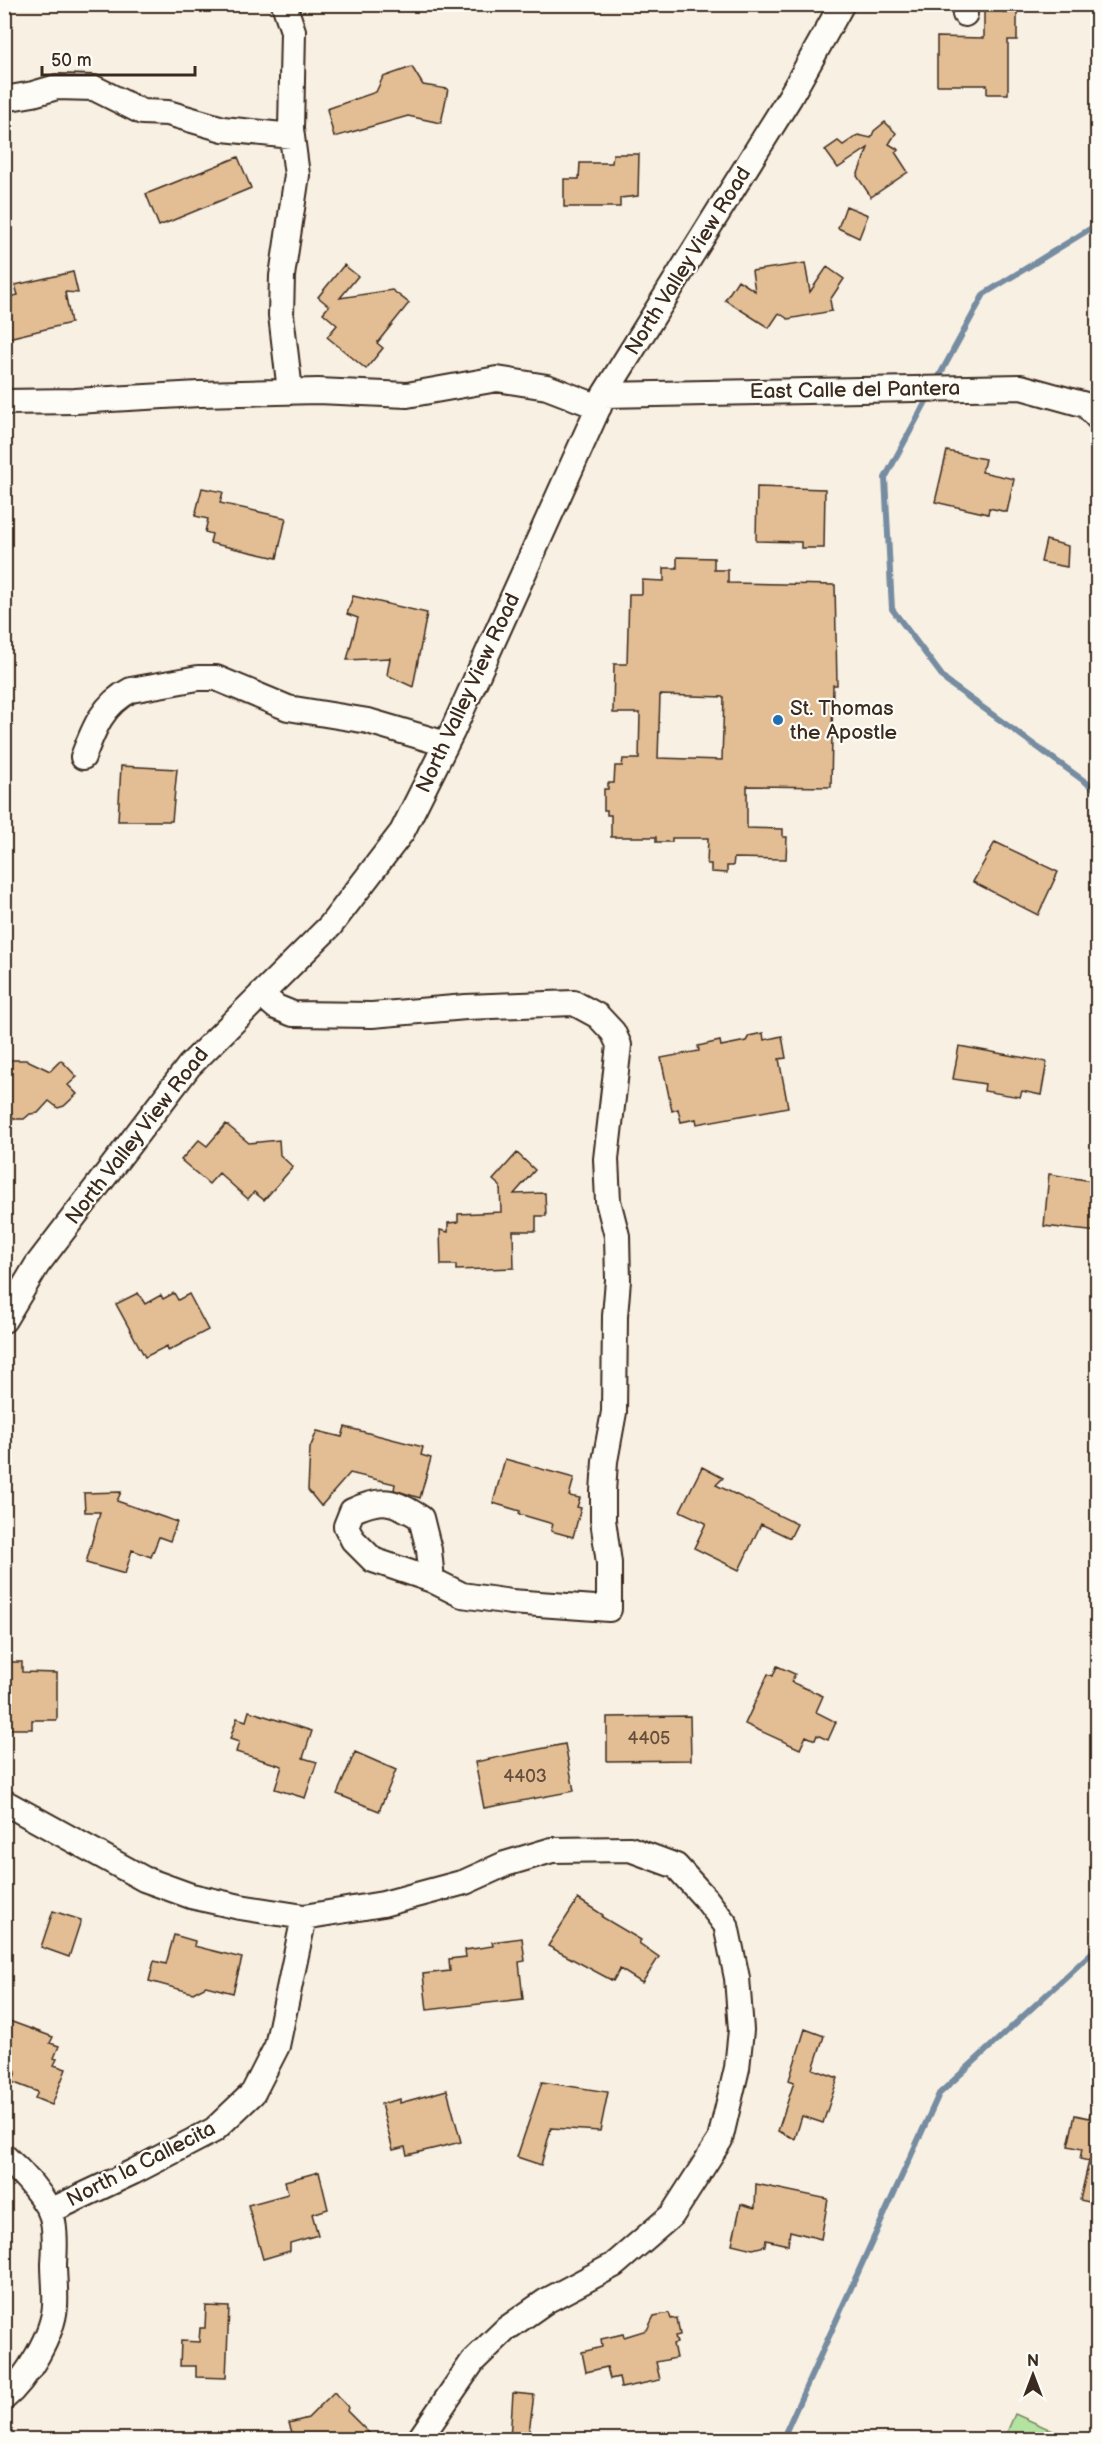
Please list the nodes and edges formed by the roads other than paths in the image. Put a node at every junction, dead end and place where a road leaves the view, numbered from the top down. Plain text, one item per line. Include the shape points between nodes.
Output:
1 (284, 4) edge
2 (842, 4) edge
3 (4, 99) edge
4 (292, 136) junction
5 (290, 391) junction
6 (602, 401) junction
7 (4, 402) edge
8 (1098, 418) edge
9 (446, 744) junction
10 (84, 757) dead end
11 (261, 994) junction
12 (4, 1320) edge
13 (432, 1580) dead end
14 (4, 1802) edge
15 (304, 1917) junction
16 (4, 2156) edge
17 (50, 2211) junction
18 (4, 2398) edge
19 (419, 2439) edge

1 - 4 street via 293,32
2 - 6 street, North Valley View Road via 784,107
3 - 4 street via 57,87 94,88 142,112 168,113 222,129
4 - 5 street via 297,175 282,276 281,315
5 - 6 street via 407,395 496,380 547,387
5 - 7 street
6 - 8 street, East Calle del Pantera via 1021,387 1086,405
6 - 9 street, North Valley View Road
9 - 10 street via 368,721 288,708 216,678 198,678 121,695 101,715
9 - 11 street, North Valley View Road via 402,832 330,926
11 - 12 street, North Valley View Road via 189,1066 37,1265
11 - 13 street via 276,1007 293,1014 365,1015 574,1003 598,1016 619,1045 606,1159 608,1201 617,1236 618,1280 614,1412 603,1492 609,1609 462,1595
14 - 15 street via 144,1879 190,1896
15 - 17 street, North la Callecita via 277,2046 253,2093 214,2130
15 - 19 street via 383,1904 465,1882 505,1864 552,1850 630,1849 676,1866 726,1925 737,1978 741,2030 720,2140 672,2215 614,2265 546,2301 506,2329 474,2361
16 - 17 street via 18,2168
17 - 18 street via 55,2246 55,2308 34,2361 18,2386

